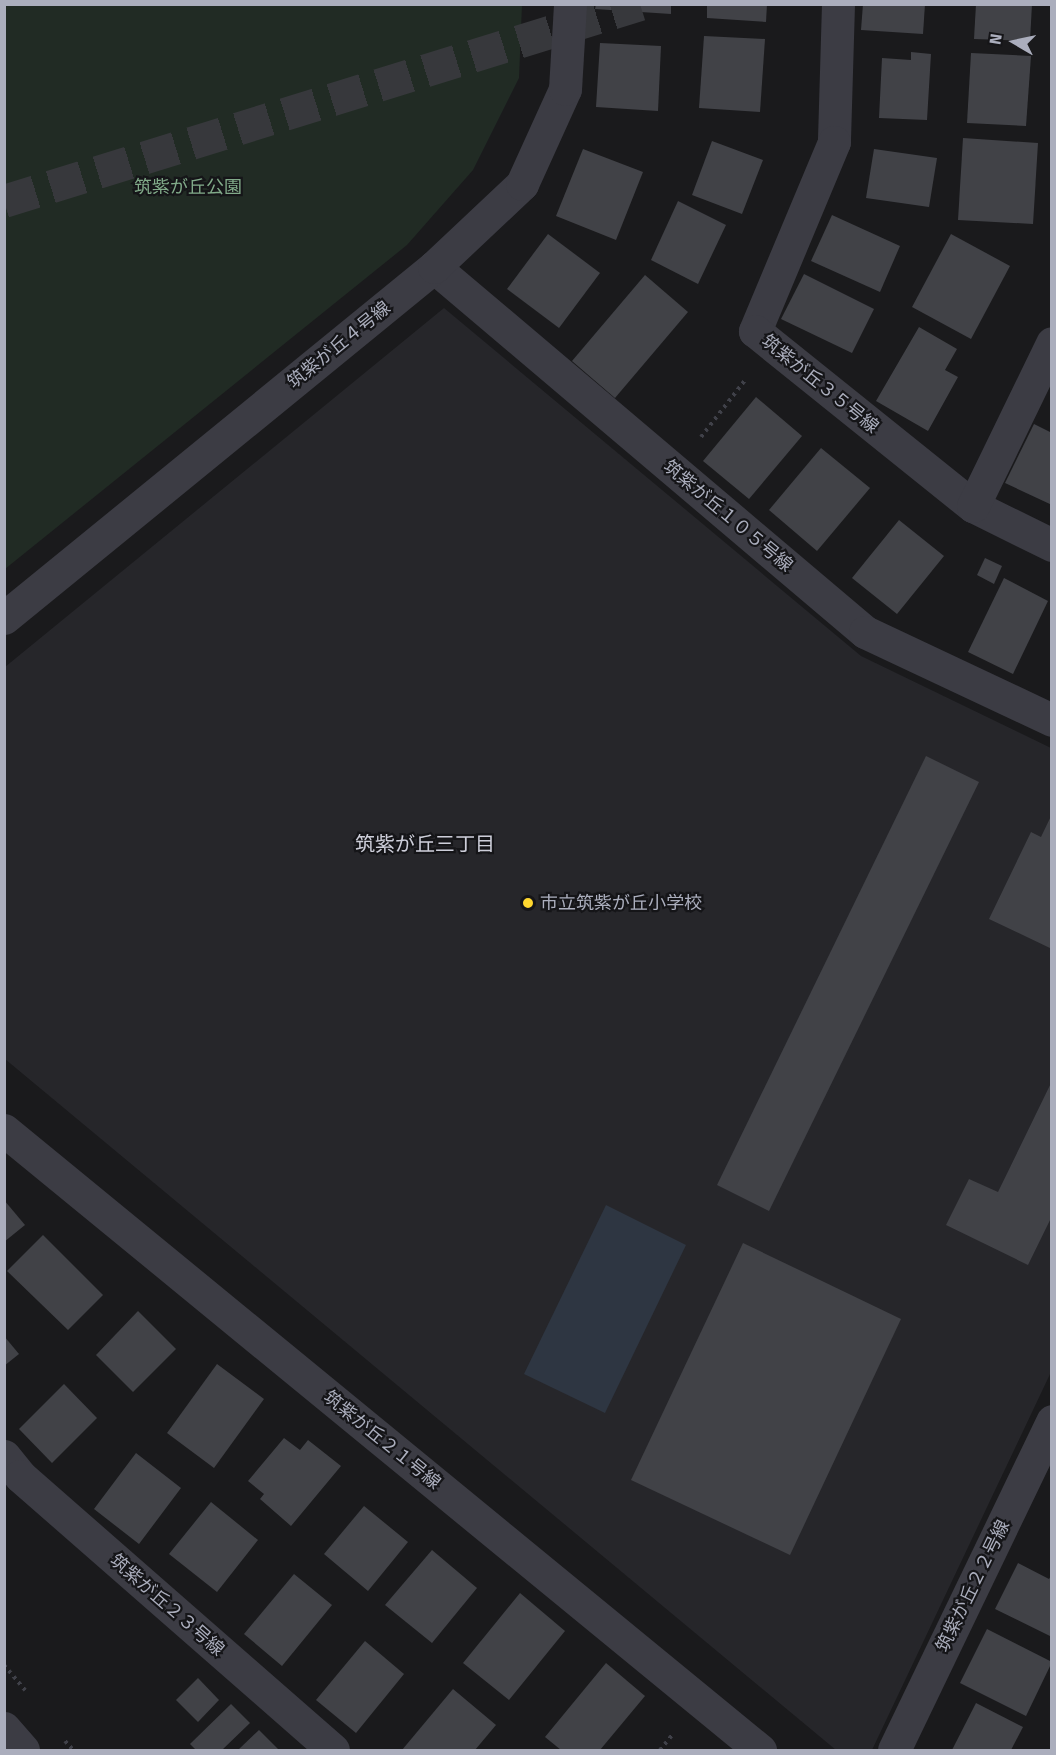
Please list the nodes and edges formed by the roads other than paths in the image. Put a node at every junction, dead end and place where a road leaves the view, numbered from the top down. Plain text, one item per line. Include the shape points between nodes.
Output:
1 (570, 4) edge
2 (838, 4) edge
3 (434, 267) junction
4 (1052, 343) edge
5 (973, 506) junction
6 (1052, 545) edge
7 (4, 618) edge
8 (1052, 720) edge
9 (4, 1130) edge
10 (1052, 1421) edge
11 (4, 1456) edge
12 (4, 1728) edge
13 (23, 1750) edge
14 (333, 1750) edge
15 (760, 1750) edge
16 (894, 1750) edge

1 - 3 street, 筑紫が丘４号線 via 564,89 522,184
2 - 5 street, 筑紫が丘３５号線 via 834,142 754,331
3 - 7 street, 筑紫が丘４号線
3 - 8 street, 筑紫が丘１０５号線 via 865,632
4 - 5 street
5 - 6 street, 筑紫が丘３５号線
9 - 15 street, 筑紫が丘２１号線
10 - 16 street, 筑紫が丘２２号線
11 - 14 street, 筑紫が丘２３号線 via 20,1476
12 - 13 street

